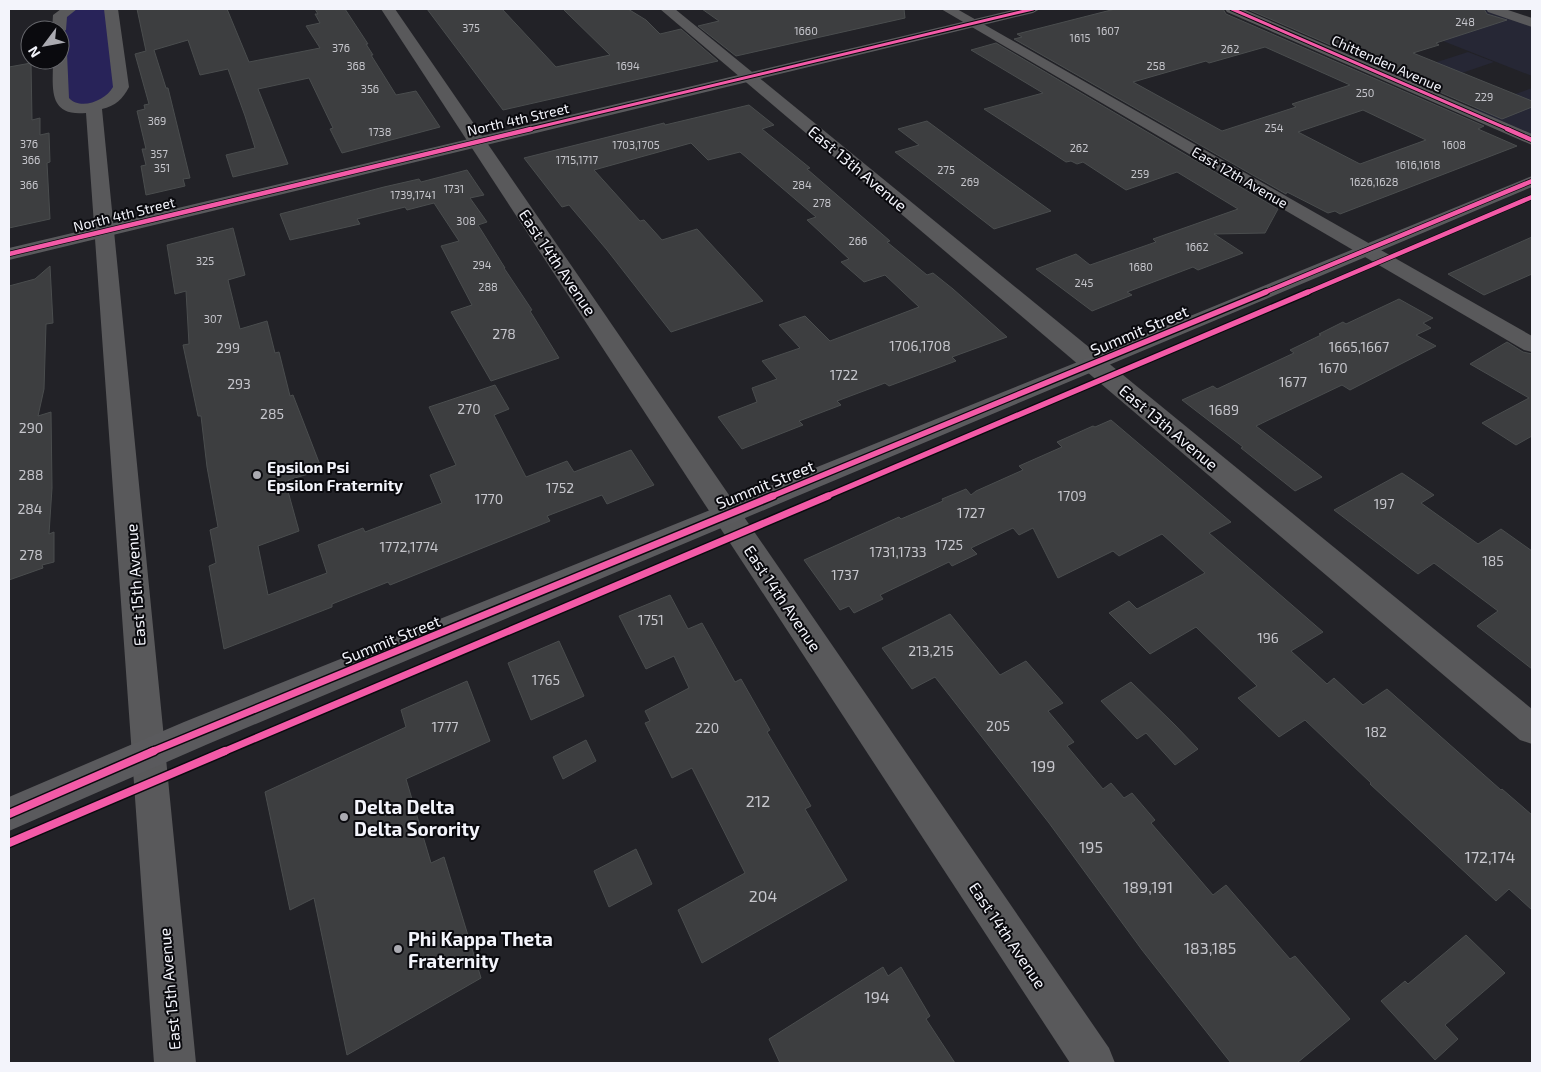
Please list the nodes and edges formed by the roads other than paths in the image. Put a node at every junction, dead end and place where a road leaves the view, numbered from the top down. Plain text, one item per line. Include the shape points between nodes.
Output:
1 (70, 9) edge
2 (111, 9) edge
3 (388, 9) edge
4 (667, 9) edge
5 (948, 9) edge
6 (1033, 9) edge
7 (1232, 9) edge
8 (1493, 9) edge
9 (60, 20) edge
10 (973, 23) junction
11 (1532, 23) edge
12 (60, 70) edge
13 (748, 77) junction
14 (94, 107) junction
15 (1532, 140) edge
16 (478, 142) junction
17 (1532, 181) edge
18 (106, 231) junction
19 (1366, 249) junction
20 (9, 254) edge
21 (1532, 345) edge
22 (1094, 364) junction
23 (727, 515) junction
24 (1532, 729) edge
25 (149, 753) junction
26 (9, 814) edge
27 (175, 1063) edge
28 (1094, 1063) edge

1 - 9 street via 60,15
2 - 14 street via 121,87 116,97
3 - 16 street, East 14th Avenue
4 - 13 street, East 13th Avenue
5 - 10 street, East 12th Avenue
6 - 10 main road, North 4th Street
7 - 15 street, Chittenden Avenue
8 - 11 street
10 - 13 main road, North 4th Street
10 - 19 street, East 12th Avenue
12 - 14 street via 63,103 77,108
13 - 16 main road, North 4th Street
13 - 22 street, East 13th Avenue
14 - 18 street, East 15th Avenue
16 - 18 main road, North 4th Street
16 - 23 street, East 14th Avenue
17 - 19 main road, Summit Street
18 - 20 main road, North 4th Street
18 - 25 street, East 15th Avenue
19 - 21 street, East 12th Avenue
19 - 22 main road, Summit Street
22 - 23 main road, Summit Street
22 - 24 street, East 13th Avenue
23 - 25 main road, Summit Street
23 - 28 street, East 14th Avenue
25 - 26 main road, Summit Street
25 - 27 street, East 15th Avenue

